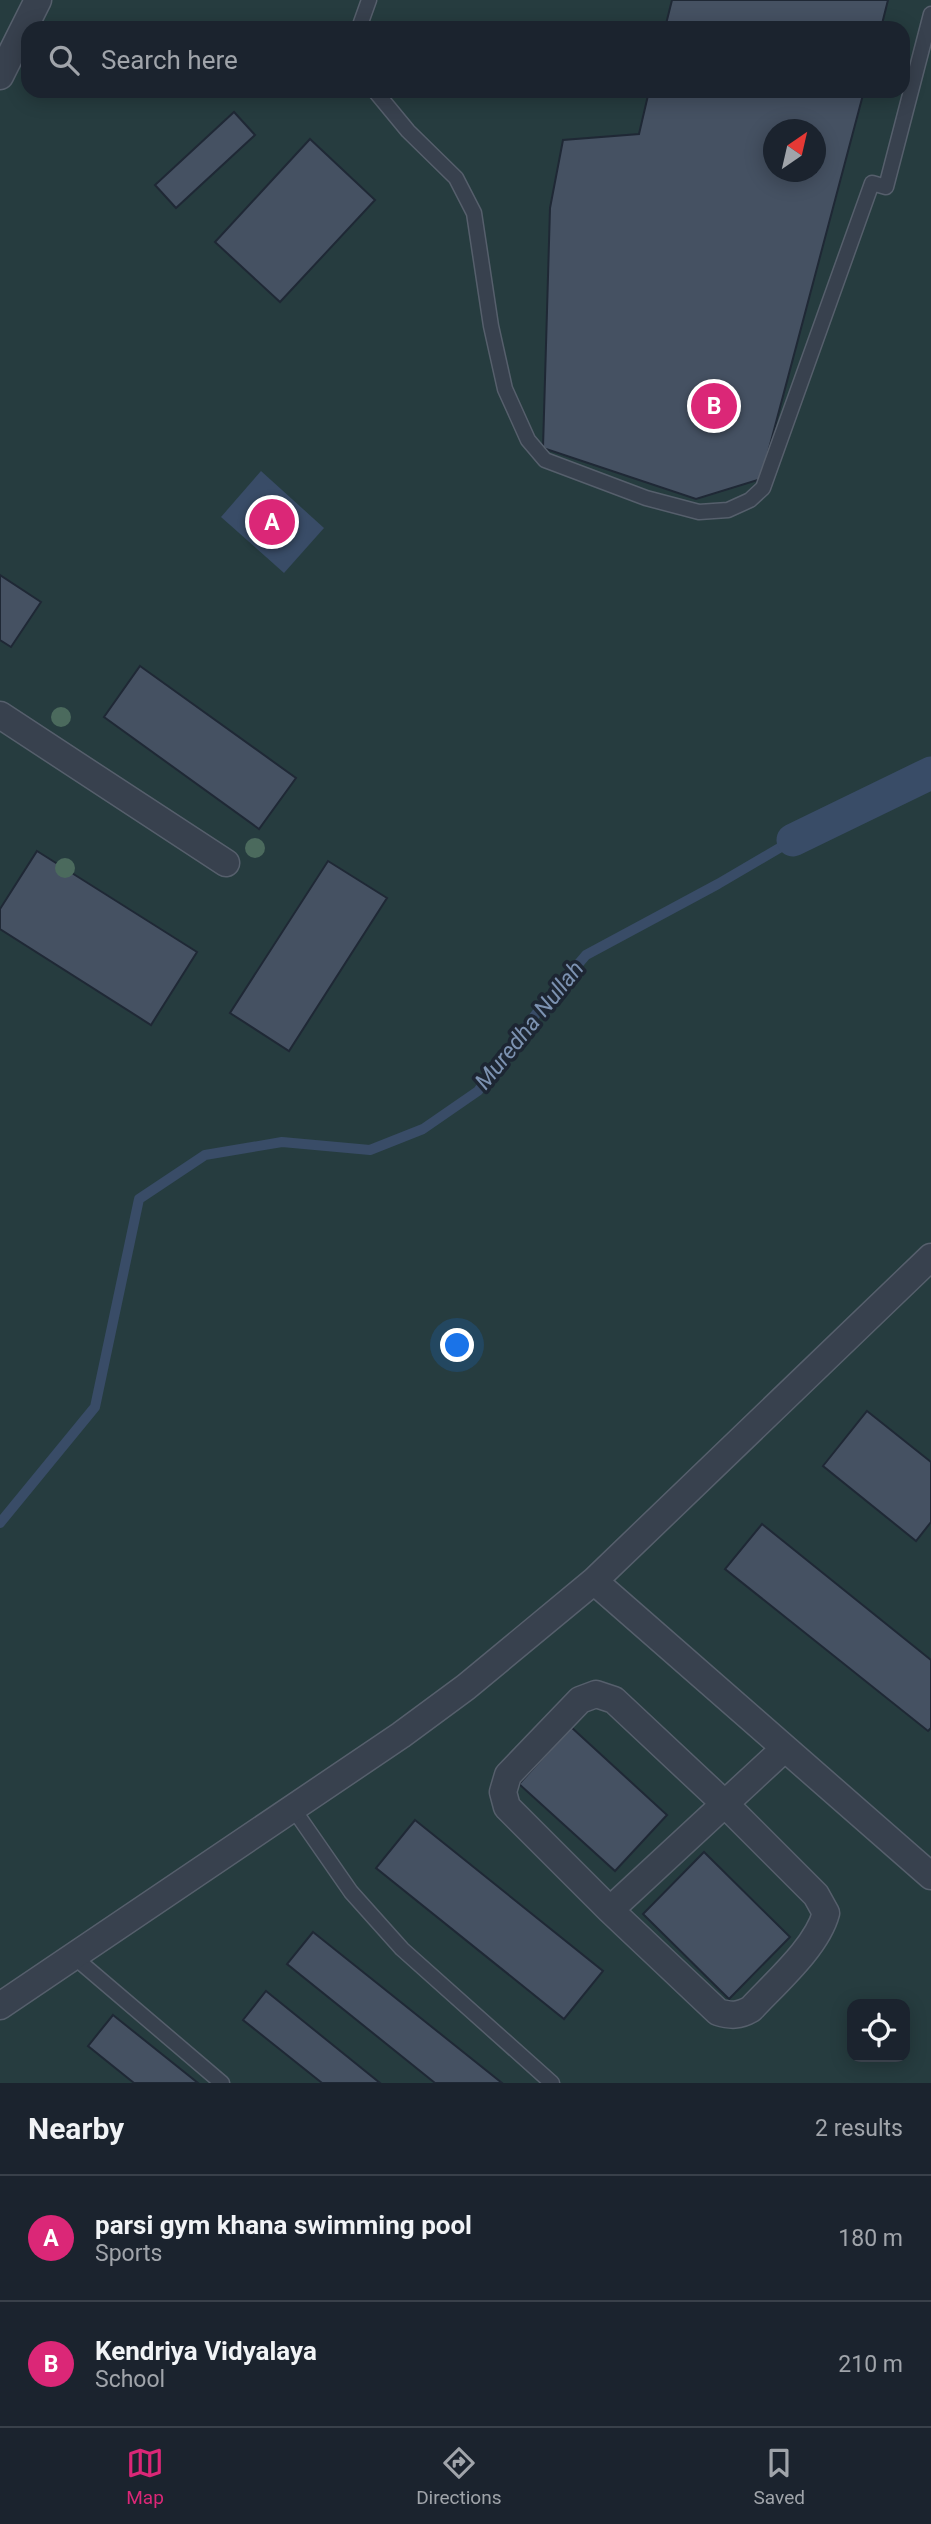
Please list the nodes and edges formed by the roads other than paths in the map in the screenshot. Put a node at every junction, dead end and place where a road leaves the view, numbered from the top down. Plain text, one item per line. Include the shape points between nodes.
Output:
1 (37, 0) edge
2 (369, 0) edge
3 (931, 14) edge
4 (27, 21) edge
5 (362, 21) edge
6 (21, 33) edge
7 (0, 76) edge
8 (910, 95) edge
9 (381, 98) edge
10 (909, 98) edge
11 (0, 715) edge
12 (226, 863) dead end
13 (931, 1256) edge
14 (594, 1581) junction
15 (785, 1748) junction
16 (725, 1804) junction
17 (292, 1807) junction
18 (931, 1876) edge
19 (610, 1910) junction
20 (73, 1956) junction
21 (0, 2006) edge
22 (222, 2083) edge
23 (552, 2083) edge

1 - 4 street
2 - 5 lane
3 - 8 lane
6 - 7 street
9 - 10 lane via 456,178 474,213 505,388 528,440 545,460 646,498 699,512 728,509 750,500 762,488 872,183 886,187
11 - 12 street
13 - 14 street
14 - 15 street
14 - 17 street via 466,1687
15 - 16 street
15 - 18 street
16 - 19 street
16 - 19 street via 816,1895 826,1913 822,1927 803,1952 751,2009 731,2016 718,2012
16 - 19 street via 614,1700 596,1694 580,1700 508,1775 503,1791 507,1807
17 - 20 street
17 - 23 lane via 351,1892 402,1950
20 - 21 street
20 - 22 lane

